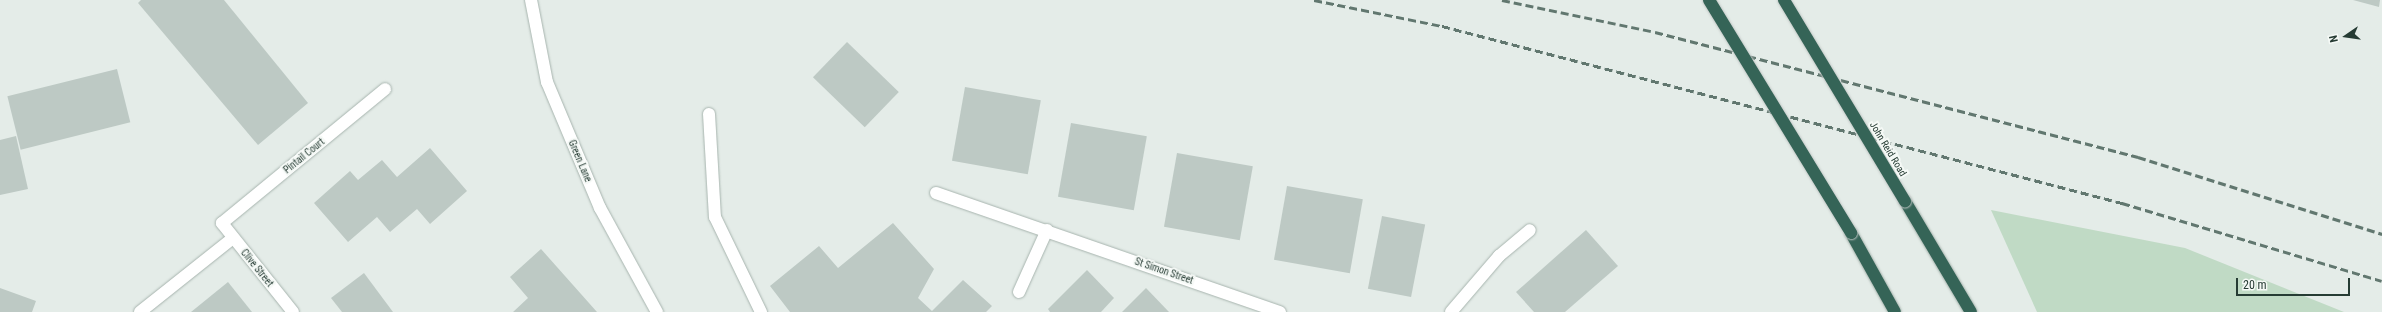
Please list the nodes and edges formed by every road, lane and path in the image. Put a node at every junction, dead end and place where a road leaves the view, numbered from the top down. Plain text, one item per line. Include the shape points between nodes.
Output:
1 (531, 0) edge
2 (1709, 0) edge
3 (1784, 0) edge
4 (385, 89) dead end
5 (709, 114) dead end
6 (936, 193) dead end
7 (222, 223) joint
8 (1047, 230) junction
9 (1530, 230) dead end
10 (233, 238) junction
11 (1019, 292) dead end
12 (140, 312) edge
13 (293, 312) edge
14 (657, 312) edge
15 (762, 312) edge
16 (1280, 312) edge
17 (1451, 312) edge
18 (1895, 312) edge
19 (1970, 312) edge

1 - 14 street, Green Lane via 547,82 600,208
2 - 18 highway, bridge via 1852,232
3 - 19 highway, John Reid Road, bridge
4 - 7 street, Pintail Court
5 - 15 street via 715,217
6 - 8 street, St Simon Street
7 - 10 street, Clive Street
8 - 11 street
8 - 16 street, St Simon Street
9 - 17 street via 1499,256
10 - 12 street
10 - 13 street, Clive Street

